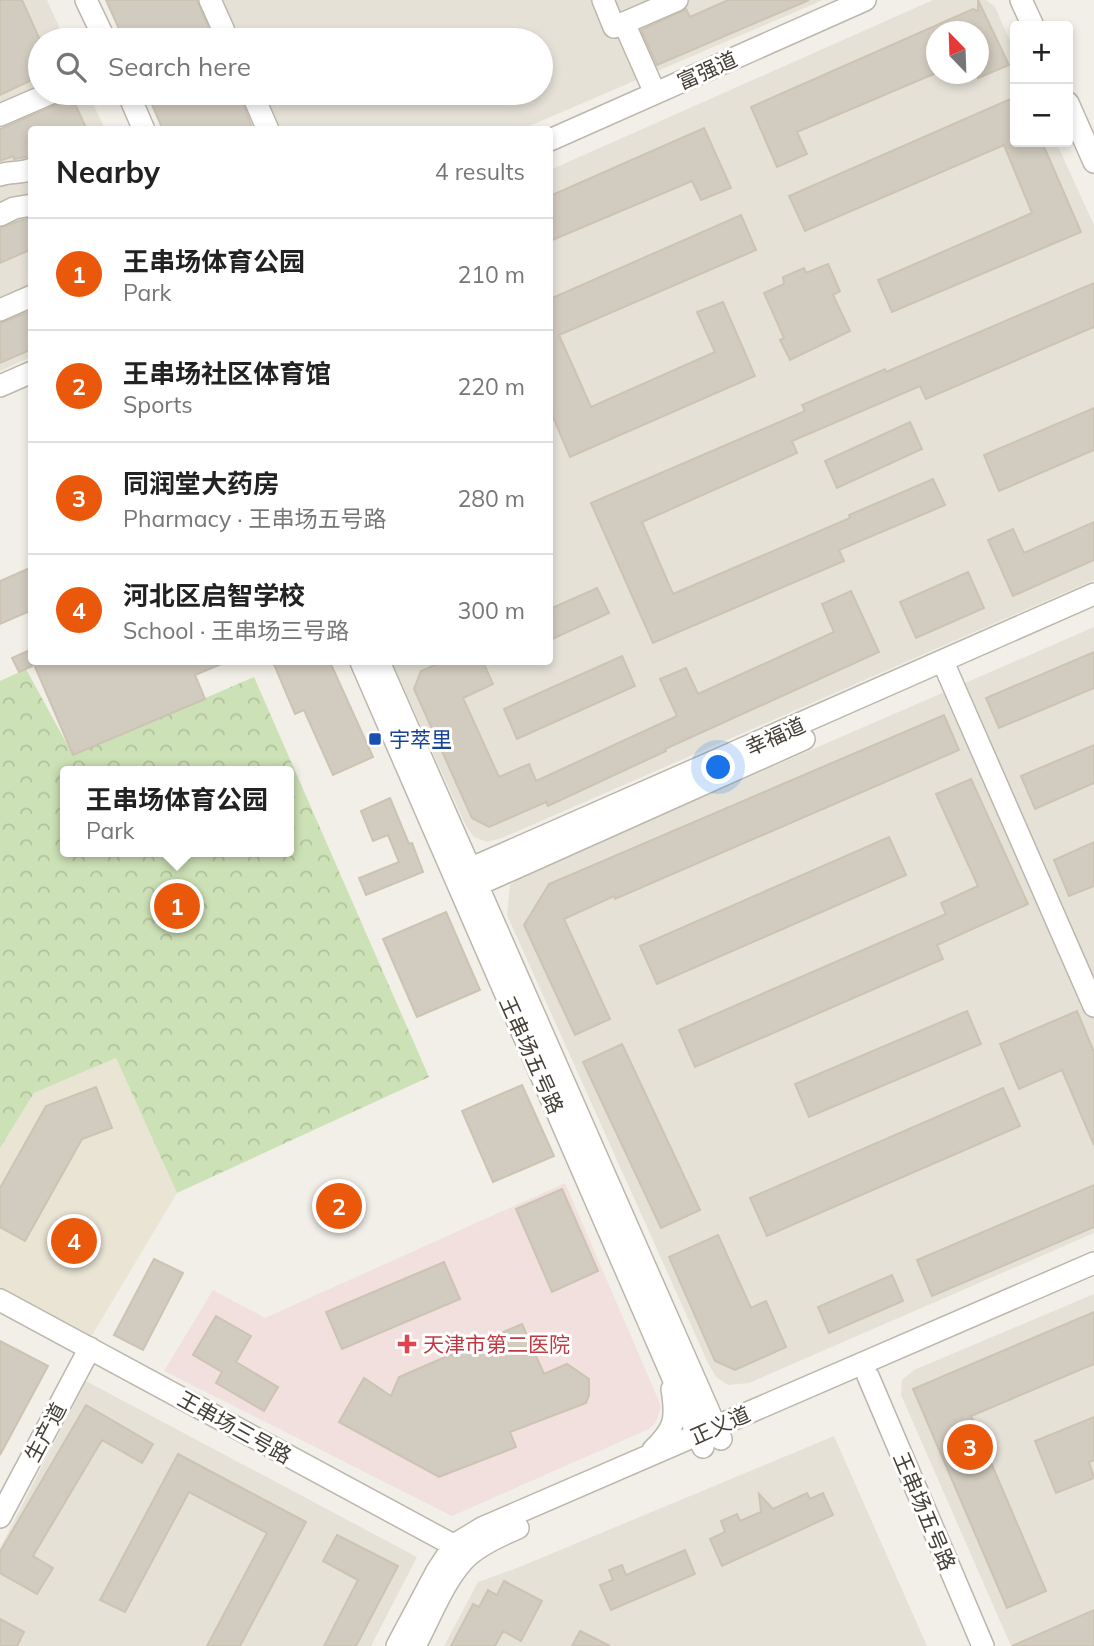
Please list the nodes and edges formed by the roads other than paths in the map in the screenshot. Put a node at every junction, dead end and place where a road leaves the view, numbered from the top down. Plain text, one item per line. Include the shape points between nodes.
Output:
1 (72, 0) edge
2 (86, 0) edge
3 (210, 0) edge
4 (603, 0) edge
5 (677, 0) edge
6 (865, 0) edge
7 (1021, 0) edge
8 (649, 6) edge
9 (1031, 21) edge
10 (624, 23) junction
11 (85, 28) edge
12 (99, 28) edge
13 (223, 28) edge
14 (655, 93) junction
15 (28, 103) edge
16 (118, 105) edge
17 (133, 105) edge
18 (257, 105) edge
19 (1073, 114) edge
20 (0, 116) edge
21 (126, 126) edge
22 (142, 126) edge
23 (266, 126) edge
24 (553, 138) edge
25 (1094, 162) edge
26 (28, 171) edge
27 (0, 175) edge
28 (28, 206) edge
29 (0, 215) edge
30 (28, 298) edge
31 (0, 310) edge
32 (28, 374) edge
33 (0, 386) edge
34 (1094, 594) edge
35 (1094, 609) edge
36 (362, 665) edge
37 (380, 665) edge
38 (946, 668) junction
39 (466, 881) junction
40 (1094, 1006) edge
41 (1094, 1263) edge
42 (1094, 1277) edge
43 (0, 1300) edge
44 (90, 1348) junction
45 (868, 1376) junction
46 (677, 1378) dead end
47 (710, 1437) junction
48 (647, 1464) dead end
49 (0, 1517) edge
50 (462, 1550) junction
51 (397, 1646) edge
52 (415, 1646) edge
53 (983, 1646) edge

1 - 11 street
2 - 12 street
3 - 13 street
4 - 10 street via 614,27
5 - 8 street
6 - 14 street, 富强道
7 - 9 street
8 - 10 street
10 - 14 street
14 - 24 street, 富强道
15 - 20 street
16 - 21 street
17 - 22 street
18 - 23 street
19 - 25 street
26 - 27 street
28 - 29 street
30 - 31 street
32 - 33 street
34 - 38 street, 幸福道
35 - 38 street, 幸福道
36 - 39 street, 王串场五号路
37 - 39 street, 王串场五号路
38 - 39 street, 幸福道
38 - 40 street
39 - 47 street, 王串场五号路
41 - 47 street, 正义道
42 - 45 street, 正义道
43 - 44 street, 王串场三号路
44 - 49 street, 生产道
44 - 50 street, 王串场三号路
45 - 47 street, 正义道
45 - 53 street, 王串场五号路
46 - 48 street via 673,1425
47 - 50 street, 正义道 via 482,1528
50 - 51 street, 正义道 via 437,1571
50 - 52 street, 正义道

